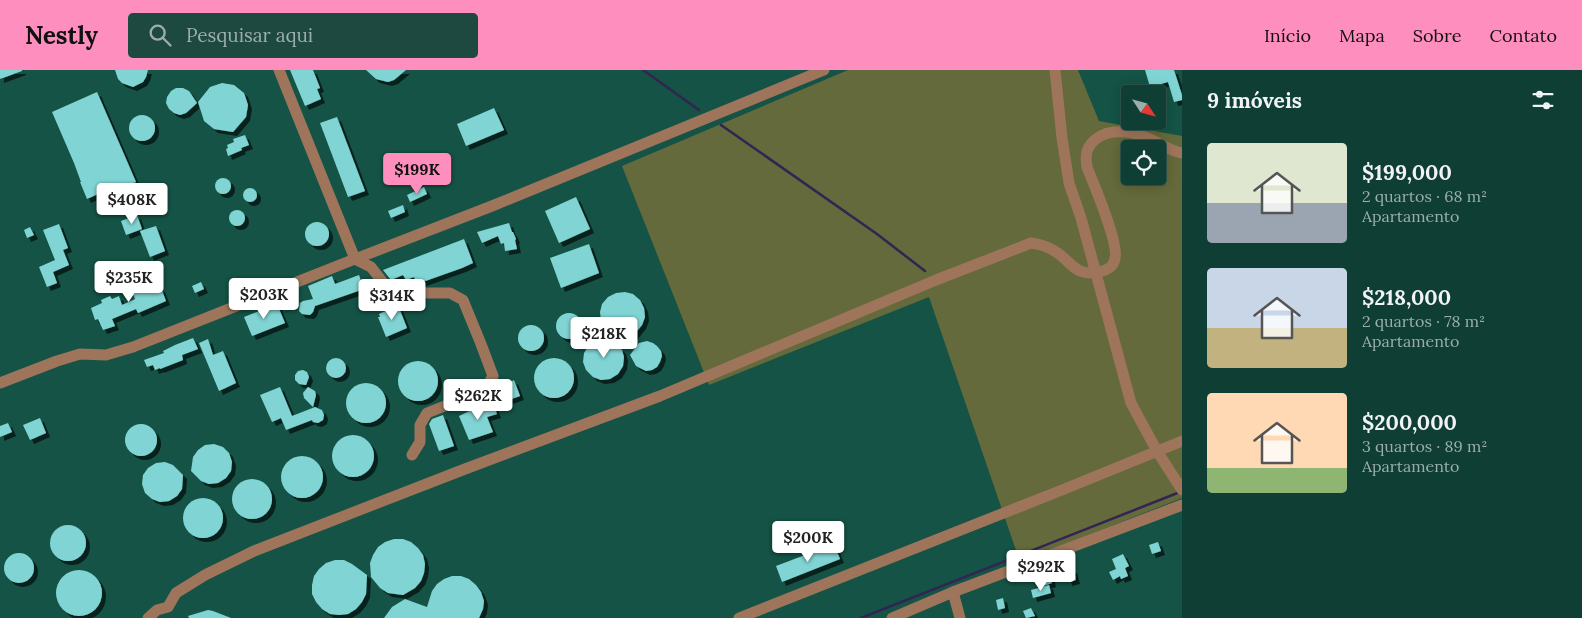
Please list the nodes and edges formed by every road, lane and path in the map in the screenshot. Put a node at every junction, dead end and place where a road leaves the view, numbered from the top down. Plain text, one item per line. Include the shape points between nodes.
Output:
1 (278, 70) edge
2 (824, 70) edge
3 (1055, 70) edge
4 (1182, 153) edge
5 (355, 259) junction
6 (1095, 273) junction
7 (0, 384) edge
8 (1182, 441) edge
9 (1157, 452) junction
10 (412, 455) dead end
11 (1180, 488) edge
12 (1182, 505) edge
13 (953, 592) junction
14 (148, 618) edge
15 (739, 618) edge
16 (892, 618) edge
17 (960, 618) edge

1 - 5 street
2 - 5 street
3 - 6 street via 1069,183
4 - 6 street via 1138,134 1120,132 1102,135 1091,143 1086,154 1087,167 1114,241 1115,259 1108,269
5 - 7 street via 134,347 106,355 80,354
5 - 10 street via 371,267 388,289 406,293 450,292 463,300 492,376 485,390 427,413 420,425 420,442
6 - 9 street via 1131,403
6 - 14 street via 1080,271 1045,244 1031,243 660,396 254,551 176,593 168,607 157,610
8 - 9 street
9 - 11 street
9 - 15 street
12 - 13 street
13 - 16 street
13 - 17 street

